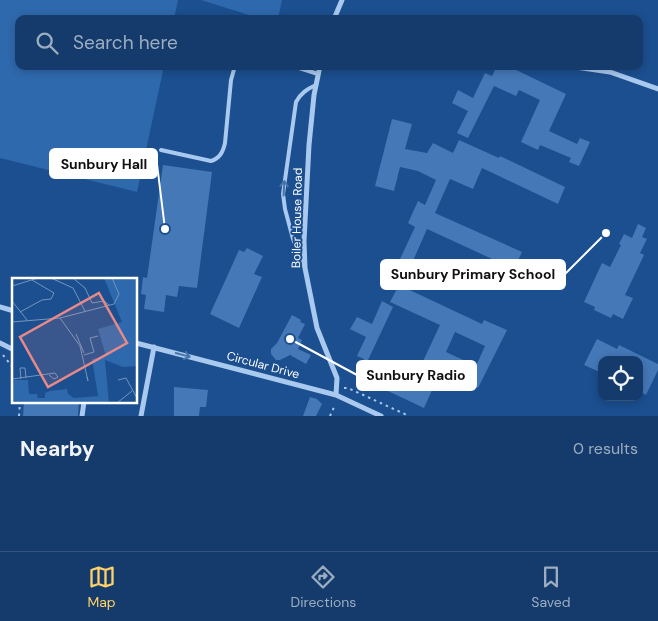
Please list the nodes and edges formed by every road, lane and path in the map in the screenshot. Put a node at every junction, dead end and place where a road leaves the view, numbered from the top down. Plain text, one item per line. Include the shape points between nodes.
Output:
1 (342, 0) edge
2 (336, 15) edge
3 (234, 70) edge
4 (306, 70) edge
5 (319, 70) edge
6 (596, 70) edge
7 (610, 72) joint
8 (318, 74) junction
9 (316, 85) junction
10 (658, 89) edge
11 (161, 150) dead end
12 (305, 268) junction
13 (2, 344) edge
14 (138, 344) edge
15 (154, 348) junction
16 (12, 367) edge
17 (336, 388) junction
18 (336, 396) junction
19 (336, 404) dead end
20 (141, 416) edge
21 (330, 416) edge
22 (381, 416) edge
23 (409, 416) edge

1 - 2 street
3 - 11 lane via 225,143 217,159 211,161
4 - 8 lane
5 - 8 street, Boiler House Road
6 - 7 street
7 - 10 street
8 - 9 street, Boiler House Road
9 - 12 street, Boiler House Road via 309,145
12 -> 9 lane via 293,240 283,194 296,102 306,90
12 - 17 street, Boiler House Road via 313,313 337,378
13 - 16 path via 3,356
14 - 15 street, Circular Drive
15 -> 18 street, Circular Drive
15 - 20 street
17 - 18 street, Boiler House Road
17 - 23 path via 348,388
18 - 22 street, Circular Drive
19 - 21 path

